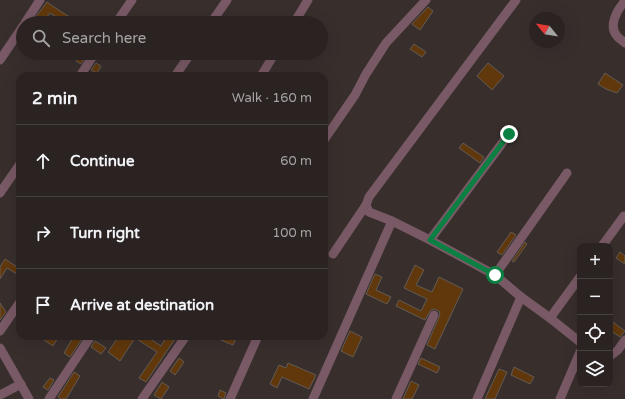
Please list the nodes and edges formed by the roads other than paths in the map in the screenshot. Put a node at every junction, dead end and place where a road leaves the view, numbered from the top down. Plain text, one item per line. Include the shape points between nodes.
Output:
1 (40, 0) edge
2 (132, 0) edge
3 (227, 0) edge
4 (308, 0) edge
5 (426, 0) edge
6 (516, 0) edge
7 (625, 1) edge
8 (30, 16) edge
9 (121, 16) edge
10 (216, 16) edge
11 (298, 16) edge
12 (16, 36) edge
13 (625, 43) edge
14 (0, 60) edge
15 (90, 60) edge
16 (186, 60) edge
17 (271, 60) edge
18 (83, 72) edge
19 (178, 72) edge
20 (263, 72) edge
21 (328, 134) edge
22 (509, 134) dead end
23 (16, 170) edge
24 (566, 174) dead end
25 (0, 193) edge
26 (366, 205) junction
27 (624, 216) edge
28 (392, 221) junction
29 (430, 240) junction
30 (604, 243) edge
31 (333, 254) dead end
32 (495, 275) junction
33 (579, 279) edge
34 (521, 297) junction
35 (16, 308) edge
36 (434, 315) dead end
37 (550, 318) junction
38 (0, 331) edge
39 (88, 340) edge
40 (183, 340) edge
41 (256, 340) edge
42 (577, 340) edge
43 (625, 340) edge
44 (0, 348) edge
45 (613, 354) edge
46 (577, 359) edge
47 (21, 384) junction
48 (0, 396) edge
49 (29, 399) edge
50 (49, 399) edge
51 (142, 399) edge
52 (230, 399) edge
53 (313, 399) edge
54 (396, 399) edge
55 (477, 399) edge
56 (560, 399) edge

1 - 8 street
2 - 9 street
3 - 10 street
4 - 11 street
5 - 21 street via 386,43
6 - 26 street via 369,197
7 - 13 street via 614,18 613,26 616,36
12 - 14 street
15 - 18 street
16 - 19 street
17 - 20 street
22 - 29 street
23 - 25 street
24 - 32 street
26 - 28 street via 369,212
26 - 31 street
27 - 30 street
28 - 29 street
28 - 53 street
29 - 32 street
32 - 34 street
33 - 37 street
34 - 37 street
34 - 55 street
35 - 38 street
36 - 54 street
37 - 42 street
39 - 50 street
40 - 51 street
41 - 52 street
43 - 45 street
44 - 47 street
46 - 56 street
47 - 48 street
47 - 49 street

